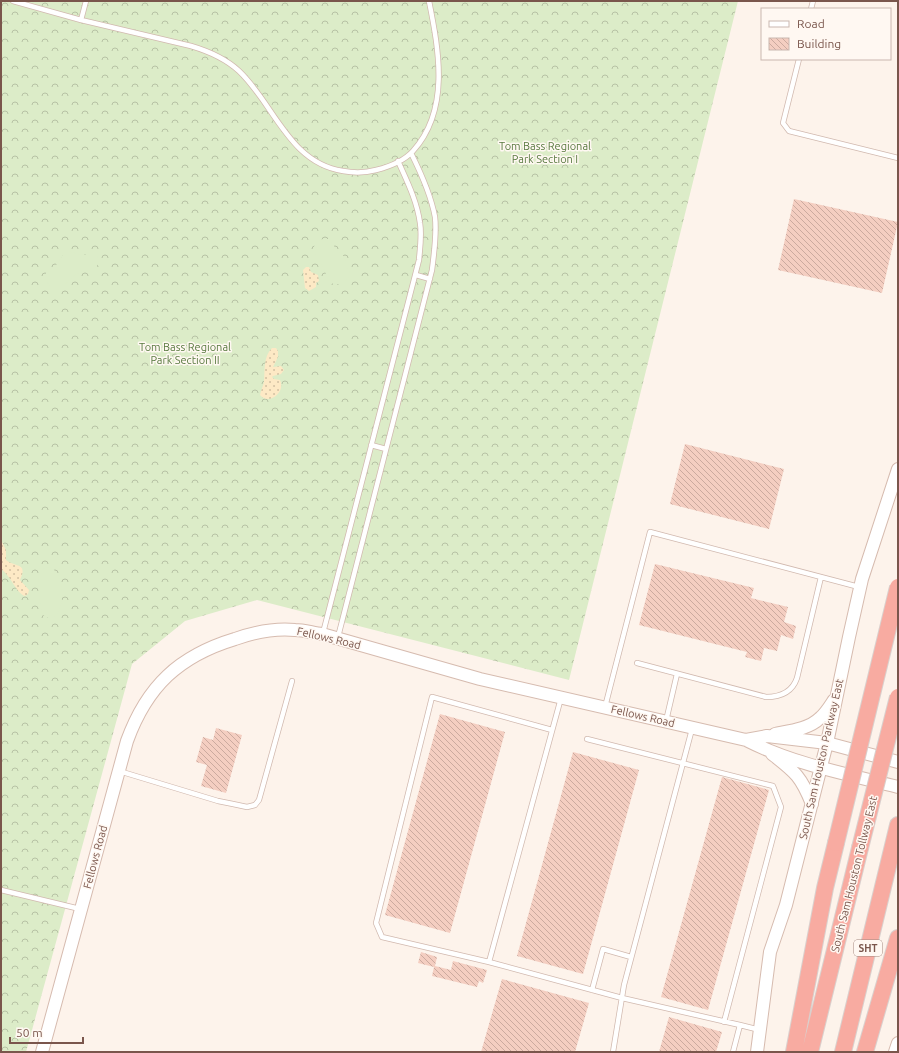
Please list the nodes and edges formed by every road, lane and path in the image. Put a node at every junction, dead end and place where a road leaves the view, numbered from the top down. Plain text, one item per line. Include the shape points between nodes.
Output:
1 (13, 1) edge
2 (86, 1) edge
3 (429, 1) edge
4 (81, 20) junction
5 (798, 60) edge
6 (411, 153) junction
7 (898, 158) edge
8 (398, 161) junction
9 (416, 275) junction
10 (430, 279) junction
11 (372, 445) junction
12 (386, 449) junction
13 (898, 469) edge
14 (821, 577) junction
15 (898, 587) edge
16 (860, 588) junction
17 (322, 634) junction
18 (338, 639) junction
19 (637, 663) dead end
20 (678, 674) junction
21 (292, 681) dead end
22 (898, 697) edge
23 (561, 698) junction
24 (836, 698) junction
25 (605, 708) junction
26 (666, 722) junction
27 (692, 728) junction
28 (552, 730) junction
29 (768, 736) junction
30 (586, 739) dead end
31 (746, 740) junction
32 (827, 743) junction
33 (766, 750) junction
34 (898, 762) edge
35 (683, 763) junction
36 (821, 767) junction
37 (119, 771) junction
38 (898, 787) edge
39 (812, 804) junction
40 (898, 825) edge
41 (1, 890) edge
42 (81, 909) junction
43 (898, 938) edge
44 (631, 957) junction
45 (489, 962) junction
46 (592, 990) junction
47 (622, 998) junction
48 (724, 1022) junction
49 (740, 1025) junction
50 (760, 1030) junction
51 (898, 1043) edge
52 (42, 1052) edge
53 (612, 1052) edge
54 (733, 1052) edge
55 (757, 1052) edge
56 (794, 1052) edge
57 (810, 1052) edge
58 (843, 1052) edge
59 (864, 1052) edge
60 (895, 1052) edge

1 - 4 lane
2 - 4 lane
3 - 6 lane via 438,48 438,89 435,111 429,128
4 - 8 lane via 191,46 222,59 238,70 295,144 311,158 327,167 355,173 369,172 386,168
5 - 7 lane via 783,123 789,131
6 - 8 lane
6 - 10 lane via 419,168 435,218 436,235
8 - 9 lane via 413,196 420,223
9 - 10 lane
9 - 11 lane
10 - 12 lane
11 - 12 lane
11 - 17 lane
12 - 18 lane
13 - 16 street, South Sam Houston Parkway East
14 - 16 lane
14 - 20 lane via 797,678 790,690 774,697 766,697
14 - 25 lane via 650,532
15 - 56 highway, bridge via 825,888
16 - 24 street, South Sam Houston Parkway East
17 - 18 street, Fellows Road
17 - 37 street, Fellows Road via 282,629 258,632 219,644 179,666 158,684 140,711 127,741
18 - 23 street, Fellows Road via 480,680
19 - 20 lane
20 - 26 lane
21 - 37 lane via 259,800 255,804 247,807 218,801
22 - 57 highway, South Sam Houston Tollway East / SHT, bridge
23 - 25 street, Fellows Road
23 - 28 lane
24 - 29 street via 820,719 810,725
24 - 32 street, South Sam Houston Parkway East
25 - 26 street, Fellows Road
26 - 27 street, Fellows Road
27 - 31 street, Fellows Road
27 - 35 lane
28 - 45 lane
28 - 45 lane via 432,698 376,923 382,936
29 - 31 street, Fellows Road
29 - 32 street, Fellows Road
30 - 35 lane
31 - 33 street, Fellows Road
32 - 34 street, Fellows Road
32 - 36 street, South Sam Houston Parkway East
33 - 36 street, Fellows Road
33 - 39 street via 793,771 804,784
35 - 44 lane
35 - 48 lane via 773,786 782,807
36 - 38 street, Fellows Road
36 - 39 street, South Sam Houston Parkway East
37 - 42 street, Fellows Road
39 - 50 street, South Sam Houston Parkway East via 786,905 770,952
40 - 58 highway, SHT
41 - 42 lane
42 - 52 street, Fellows Road
43 - 59 highway
44 - 46 lane via 603,949
44 - 47 lane
45 - 46 lane
46 - 47 lane
47 - 48 lane
47 - 53 lane
48 - 49 lane
49 - 50 lane
49 - 54 lane
50 - 55 street, South Sam Houston Parkway East
51 - 60 street

